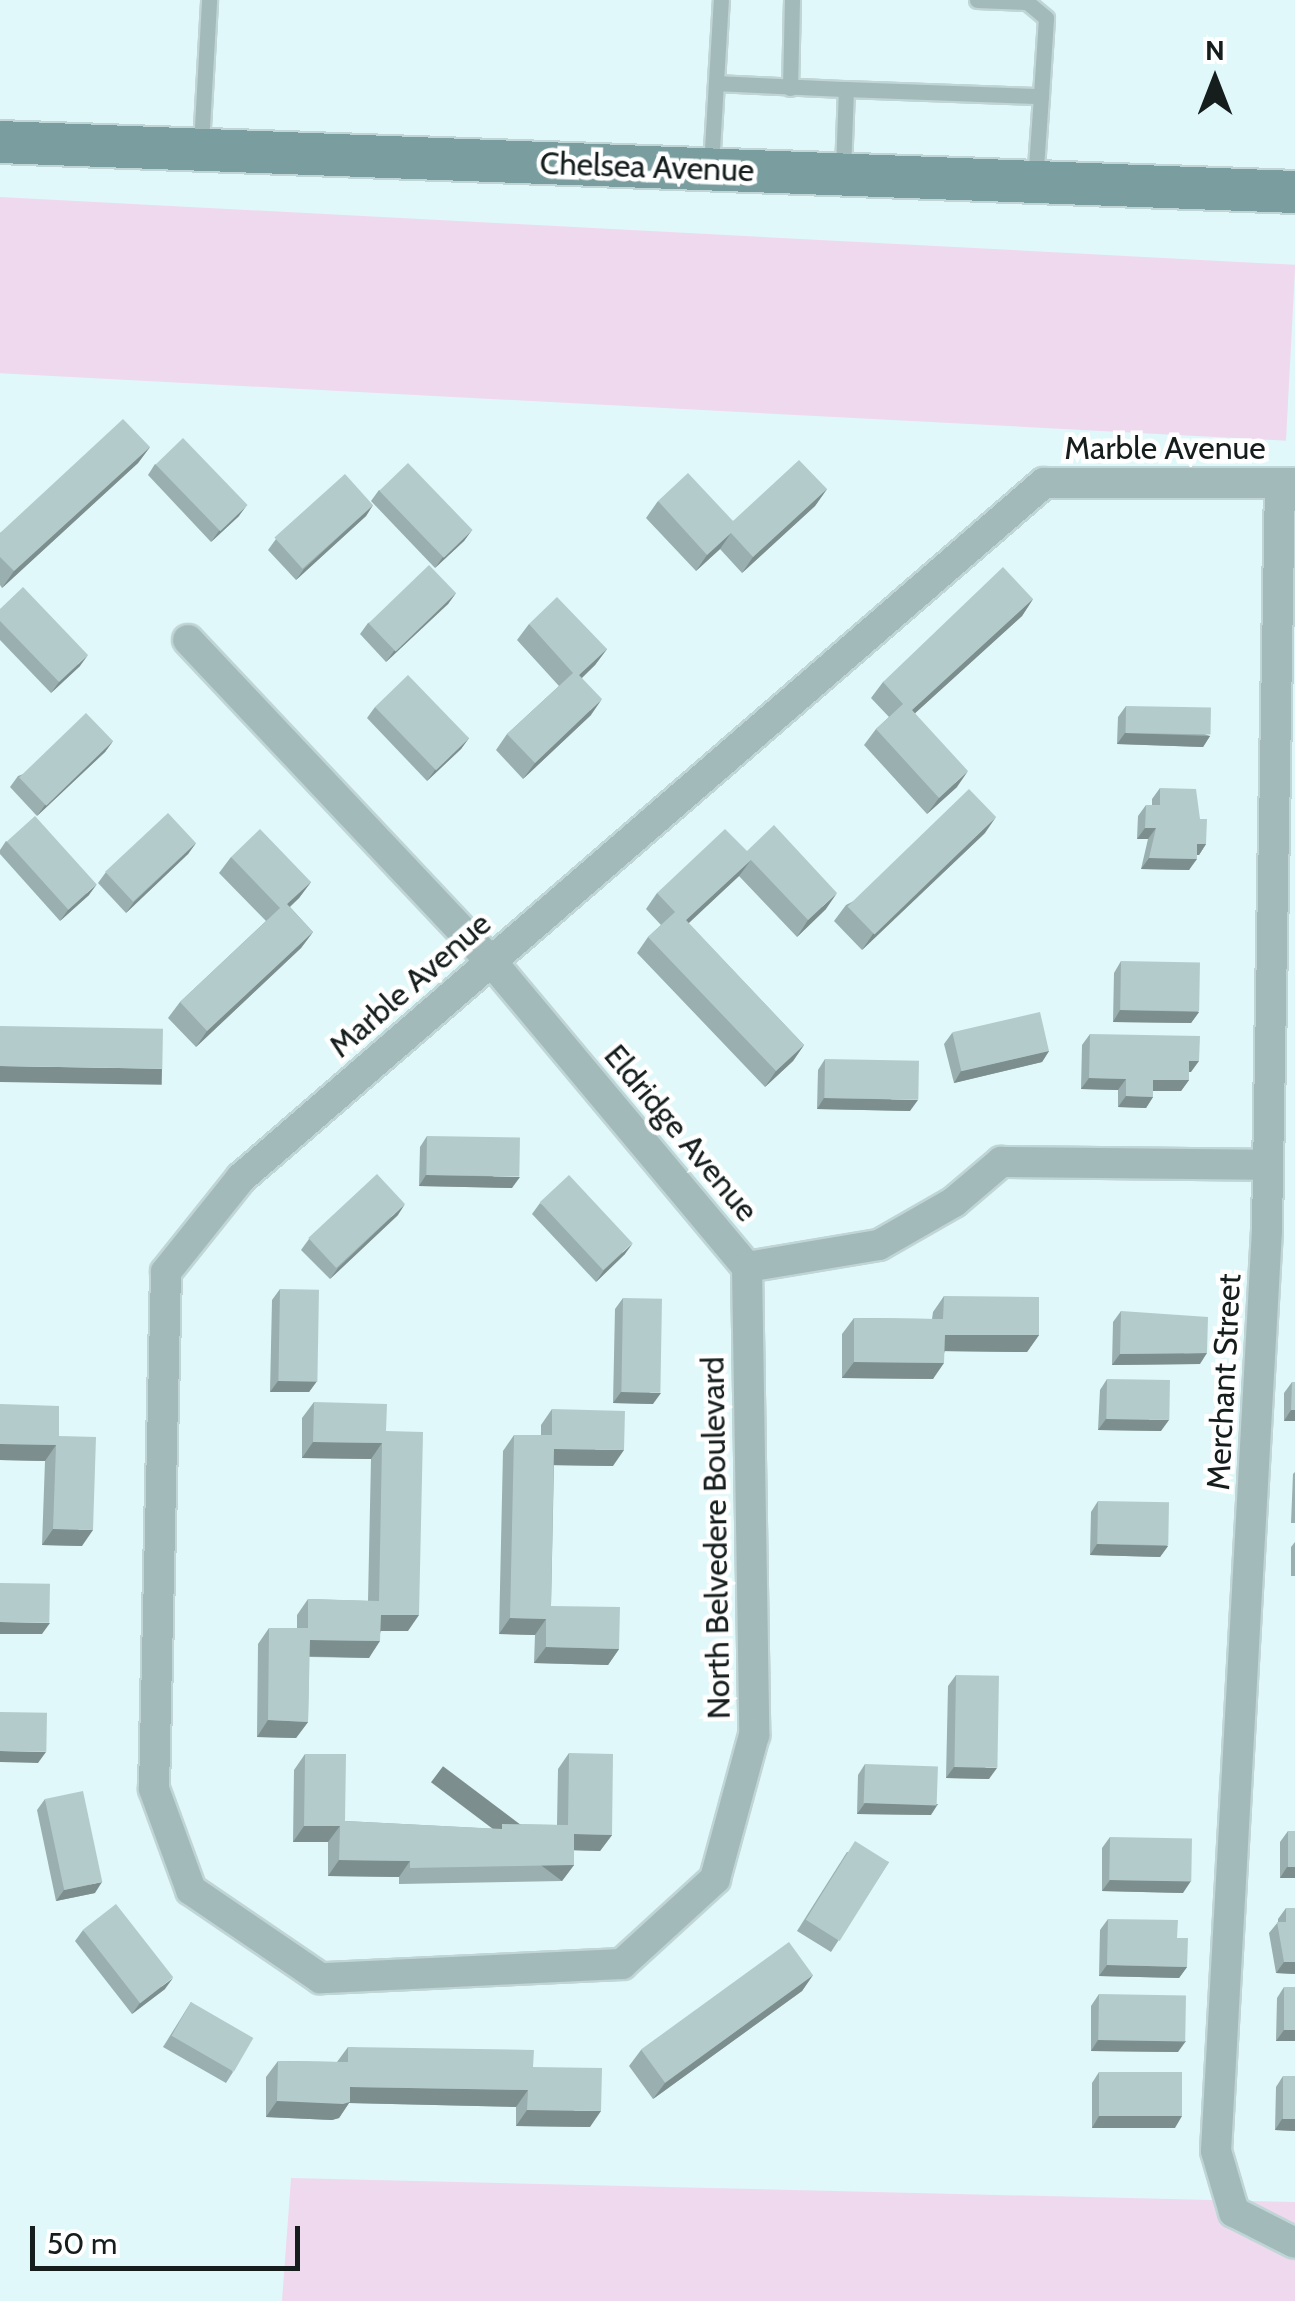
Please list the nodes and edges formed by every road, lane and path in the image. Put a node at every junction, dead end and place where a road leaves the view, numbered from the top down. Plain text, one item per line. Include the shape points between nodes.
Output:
1 (209, 0) edge
2 (721, 0) edge
3 (792, 0) edge
4 (977, 0) edge
5 (716, 83) junction
6 (790, 88) junction
7 (846, 89) junction
8 (1040, 96) junction
9 (0, 142) edge
10 (201, 150) junction
11 (711, 170) junction
12 (843, 174) junction
13 (1035, 182) junction
14 (1295, 192) edge
15 (1288, 483) edge
16 (188, 640) dead end
17 (491, 961) junction
18 (1268, 1165) junction
19 (1281, 1231) edge
20 (747, 1267) junction
21 (242, 1925) joint
22 (1295, 2243) edge

1 - 10 lane
2 - 5 lane
3 - 6 lane
4 - 8 lane via 1027,2 1046,18
5 - 6 lane
5 - 11 lane
6 - 7 lane
7 - 8 lane
7 - 12 lane
8 - 13 lane
9 - 10 main road, Chelsea Avenue
10 - 11 main road, Chelsea Avenue
11 - 12 main road, Chelsea Avenue
12 - 13 main road, Chelsea Avenue
13 - 14 main road, Chelsea Avenue
15 - 17 street, Marble Avenue via 1044,483
15 - 18 street, Merchant Street
16 - 17 street, Eldridge Avenue
17 - 20 street, Eldridge Avenue
17 - 21 street, Marble Avenue via 242,1178 166,1272 154,1789 191,1890
18 - 19 street, Merchant Street
18 - 20 street, Eldridge Avenue via 1001,1162 954,1202 879,1244
19 - 22 street, Merchant Street via 1216,2152 1234,2212
20 - 21 street, North Belvedere Boulevard via 754,1735 715,1879 622,1964 320,1978

